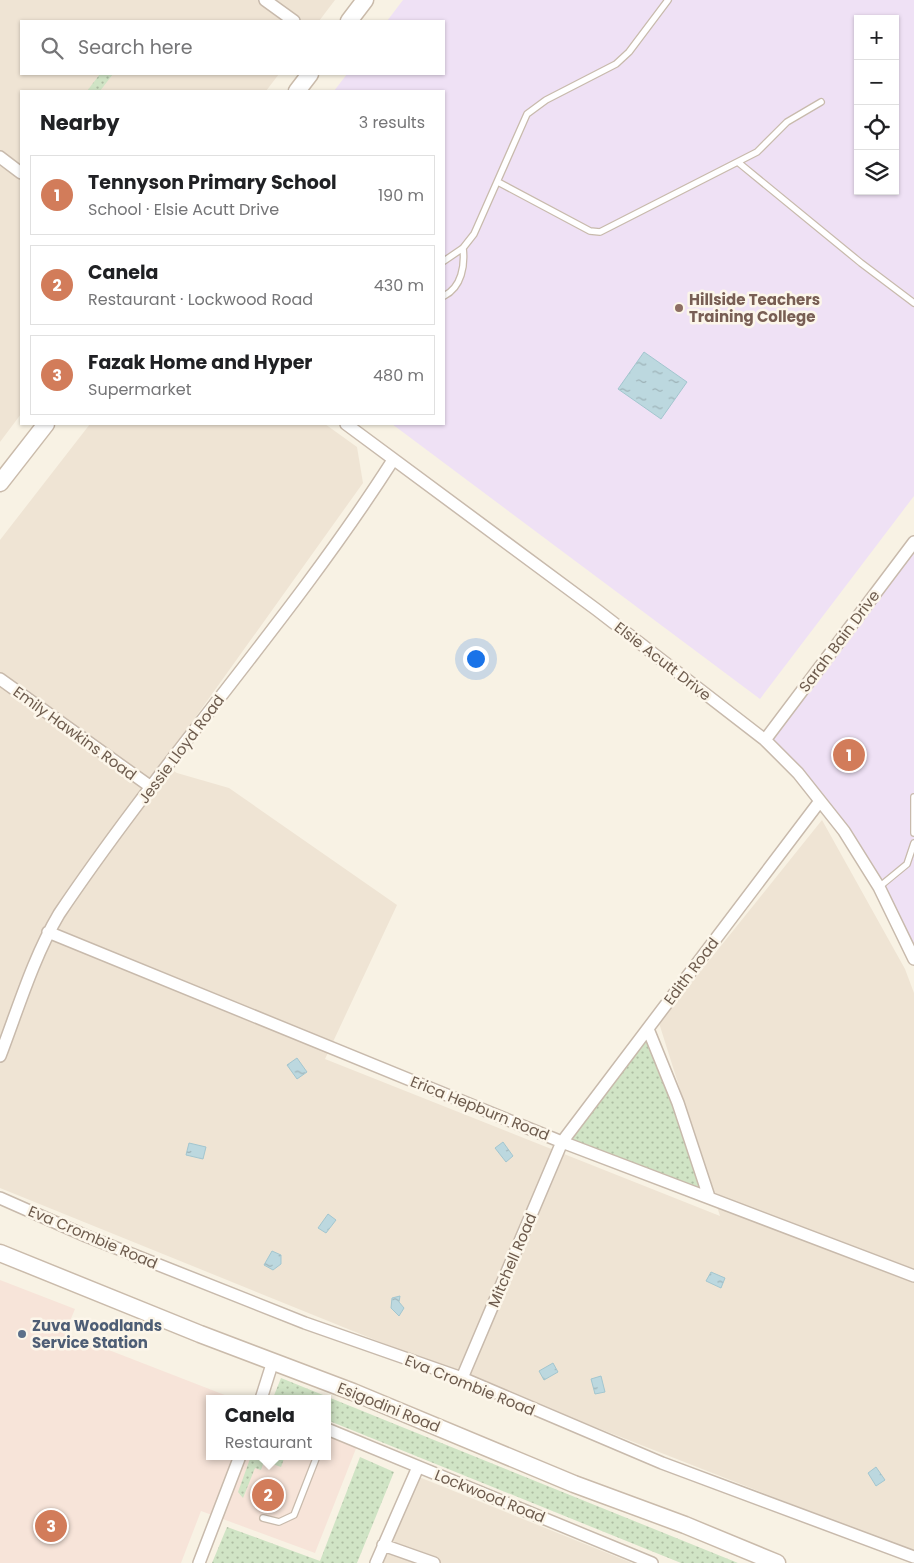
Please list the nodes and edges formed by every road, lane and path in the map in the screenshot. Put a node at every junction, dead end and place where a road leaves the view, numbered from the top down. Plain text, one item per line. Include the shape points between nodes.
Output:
1 (265, 0) edge
2 (365, 0) edge
3 (668, 0) edge
4 (293, 20) edge
5 (350, 20) edge
6 (309, 75) edge
7 (298, 90) edge
8 (821, 102) dead end
9 (0, 157) edge
10 (739, 163) junction
11 (20, 172) edge
12 (498, 182) junction
13 (463, 248) junction
14 (445, 260) edge
15 (445, 295) edge
16 (914, 303) edge
17 (45, 425) edge
18 (347, 425) edge
19 (393, 460) junction
20 (0, 483) edge
21 (914, 542) edge
22 (0, 679) edge
23 (764, 740) junction
24 (151, 787) junction
25 (914, 796) edge
26 (820, 801) junction
27 (914, 833) edge
28 (914, 842) edge
29 (879, 887) junction
30 (48, 932) junction
31 (914, 959) edge
32 (648, 1029) junction
33 (0, 1056) edge
34 (562, 1142) junction
35 (709, 1197) junction
36 (0, 1198) edge
37 (0, 1254) edge
38 (914, 1276) edge
39 (273, 1361) junction
40 (462, 1378) junction
41 (262, 1395) edge
42 (331, 1431) edge
43 (238, 1460) edge
44 (315, 1460) edge
45 (418, 1467) junction
46 (263, 1518) dead end
47 (383, 1545) junction
48 (913, 1554) edge
49 (646, 1562) edge
50 (199, 1563) edge
51 (376, 1563) edge
52 (434, 1563) edge
53 (777, 1563) edge

1 - 4 street
2 - 5 main road
3 - 12 lane via 629,52 600,73 546,100 527,114
6 - 7 main road
8 - 10 lane via 787,122 765,147
9 - 11 street
10 - 12 lane via 600,232 590,231
10 - 16 lane via 861,264
12 - 13 lane via 474,234
13 - 14 lane
13 - 15 lane via 463,272 453,290
17 - 20 main road
18 - 19 street, Elsie Acutt Drive
19 - 23 street, Elsie Acutt Drive via 597,610
19 - 24 street, Jessie Lloyd Road via 352,525
21 - 23 street, Sarah Bain Drive
22 - 24 street, Emily Hawkins Road
23 - 26 street, Elsie Acutt Drive via 798,773
24 - 30 street, Jessie Lloyd Road
25 - 27 lane
26 - 29 street, Elsie Acutt Drive
26 - 32 street, Edith Road
28 - 29 lane via 907,864
29 - 31 street, Elsie Acutt Drive
30 - 33 street, Jessie Lloyd Road
30 - 34 street, Erica Hepburn Road
32 - 34 street, Edith Road
32 - 35 street via 678,1103
34 - 35 street, Erica Hepburn Road
34 - 40 street, Mitchell Road
35 - 38 street, Erica Hepburn Road
36 - 40 street, Eva Crombie Road via 86,1236 305,1323
37 - 39 main road, Esigodini Road
39 - 41 street
39 - 53 main road, Esigodini Road
40 - 48 street, Eva Crombie Road via 662,1463
42 - 45 street, Lockwood Road
43 - 50 street
44 - 46 lane via 294,1515 279,1522
45 - 47 street
45 - 49 street, Lockwood Road
47 - 51 street
47 - 52 street

